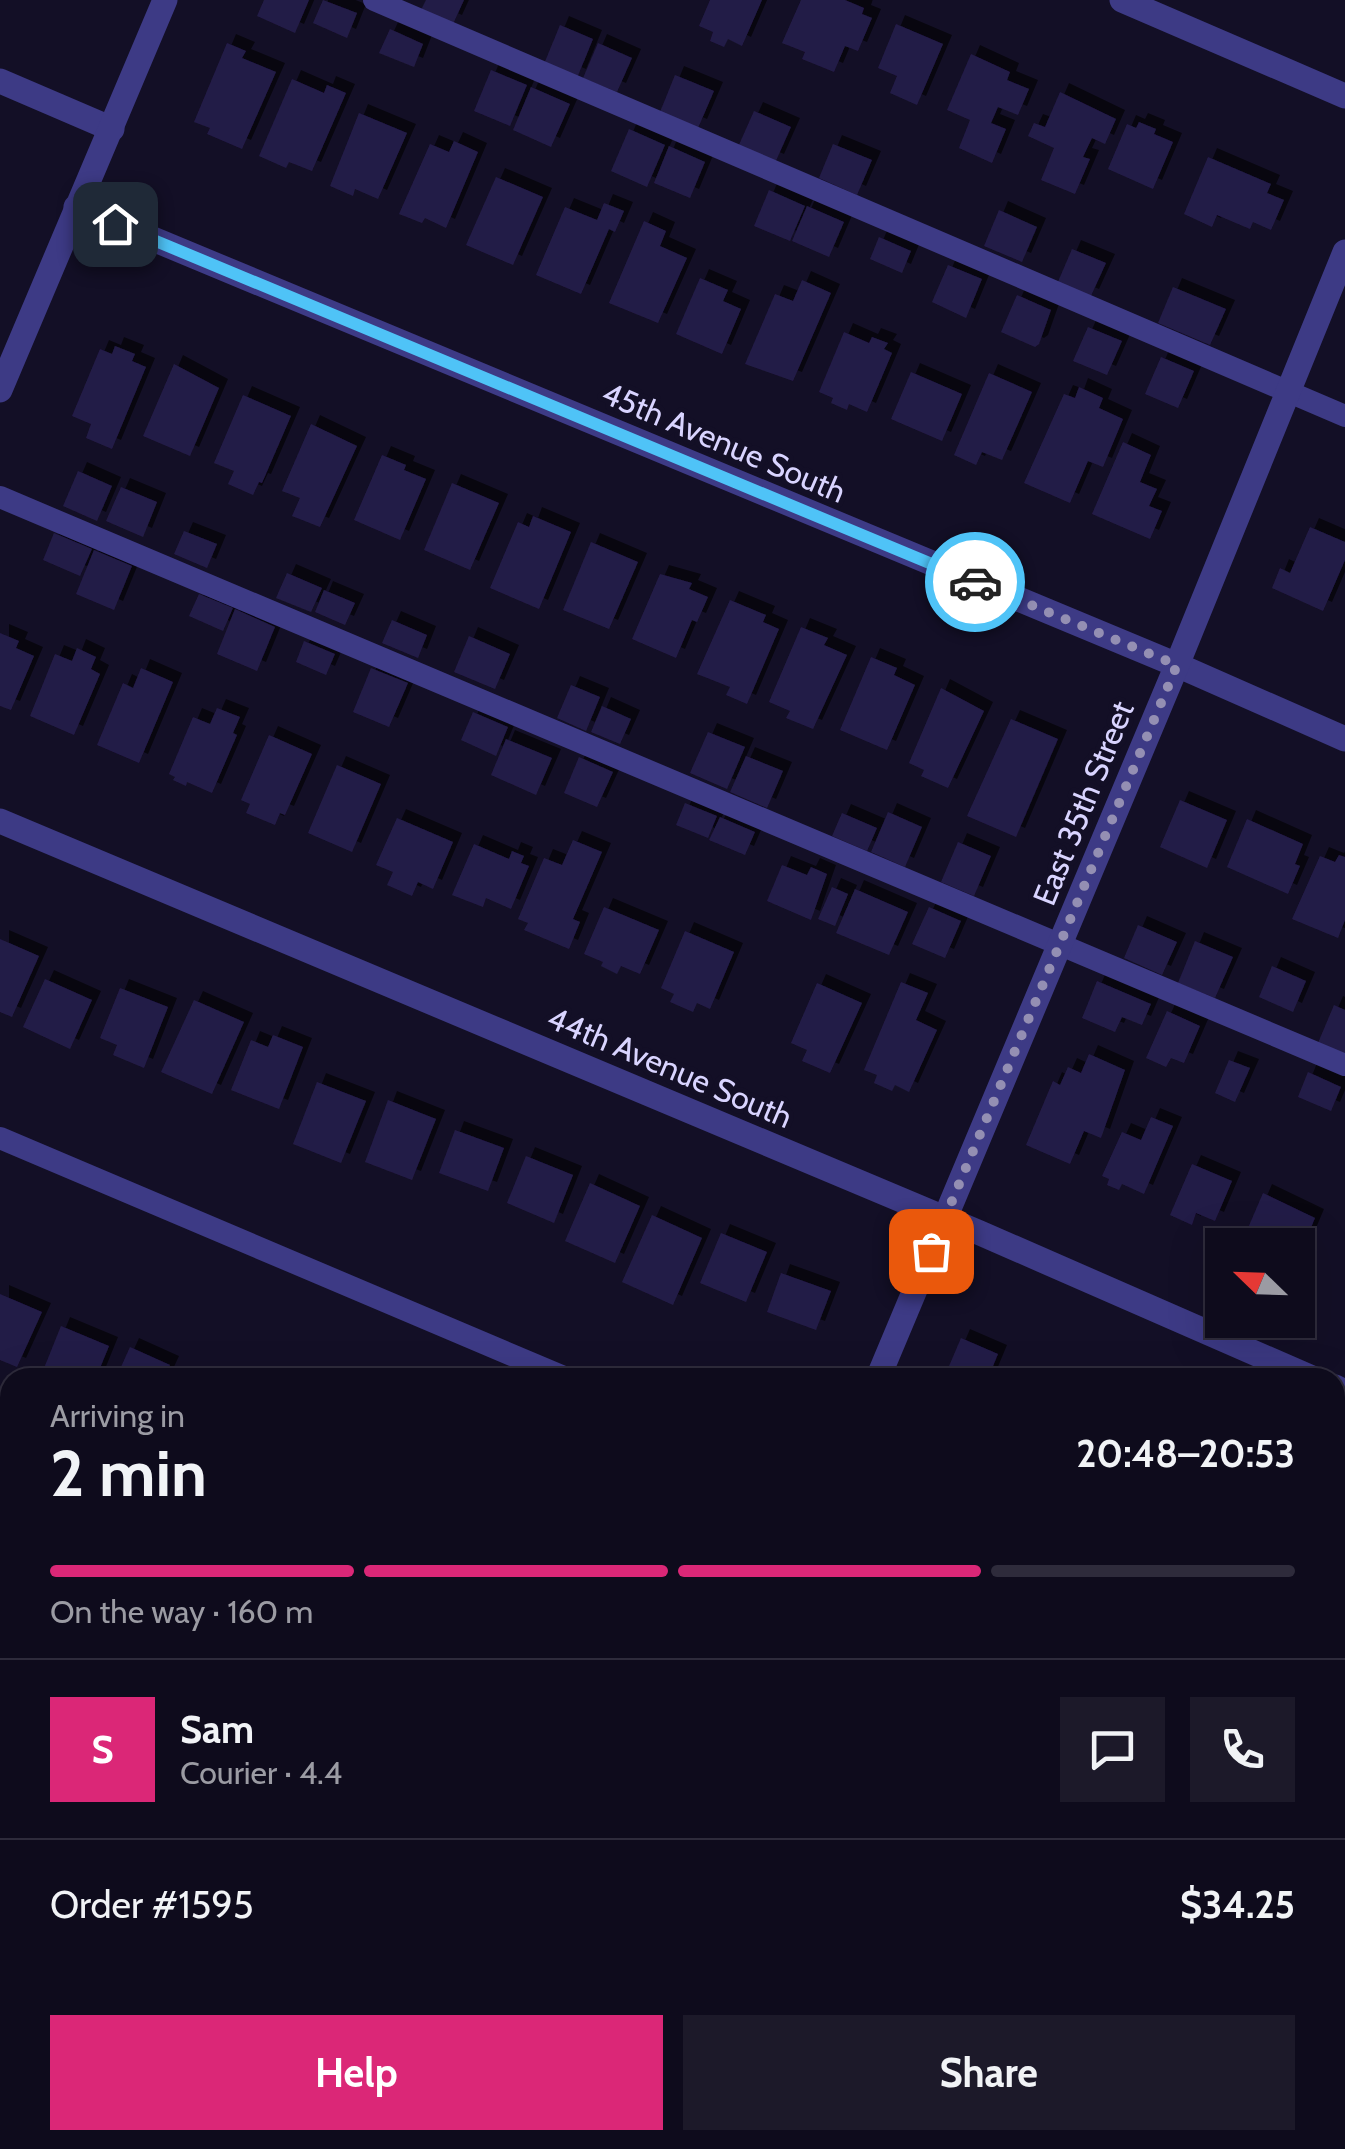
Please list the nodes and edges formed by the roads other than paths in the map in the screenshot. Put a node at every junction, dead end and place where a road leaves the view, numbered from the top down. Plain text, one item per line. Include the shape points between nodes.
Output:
1 (164, 0) edge
2 (374, 0) edge
3 (1122, 0) edge
4 (0, 81) edge
5 (1345, 96) edge
6 (112, 129) junction
7 (76, 207) junction
8 (1345, 252) edge
9 (0, 390) edge
10 (1289, 391) junction
11 (1345, 416) edge
12 (0, 497) edge
13 (1177, 665) junction
14 (1345, 739) edge
15 (0, 821) edge
16 (1060, 944) junction
17 (1345, 1065) edge
18 (0, 1138) edge
19 (944, 1218) junction
20 (542, 1368) edge
21 (882, 1368) edge
22 (1289, 1368) edge

1 - 6 street
2 - 10 lane
3 - 5 street
4 - 6 street
6 - 7 street
7 - 9 street
7 - 13 street, 45th Avenue South
8 - 10 street, East 35th Street
10 - 11 lane
10 - 13 street, East 35th Street
12 - 16 lane
13 - 14 street, 45th Avenue South
13 - 16 street, East 35th Street
15 - 19 street, 44th Avenue South
16 - 17 lane
16 - 19 street, East 35th Street
18 - 20 lane
19 - 21 street, East 35th Street
19 - 22 street, 44th Avenue South

